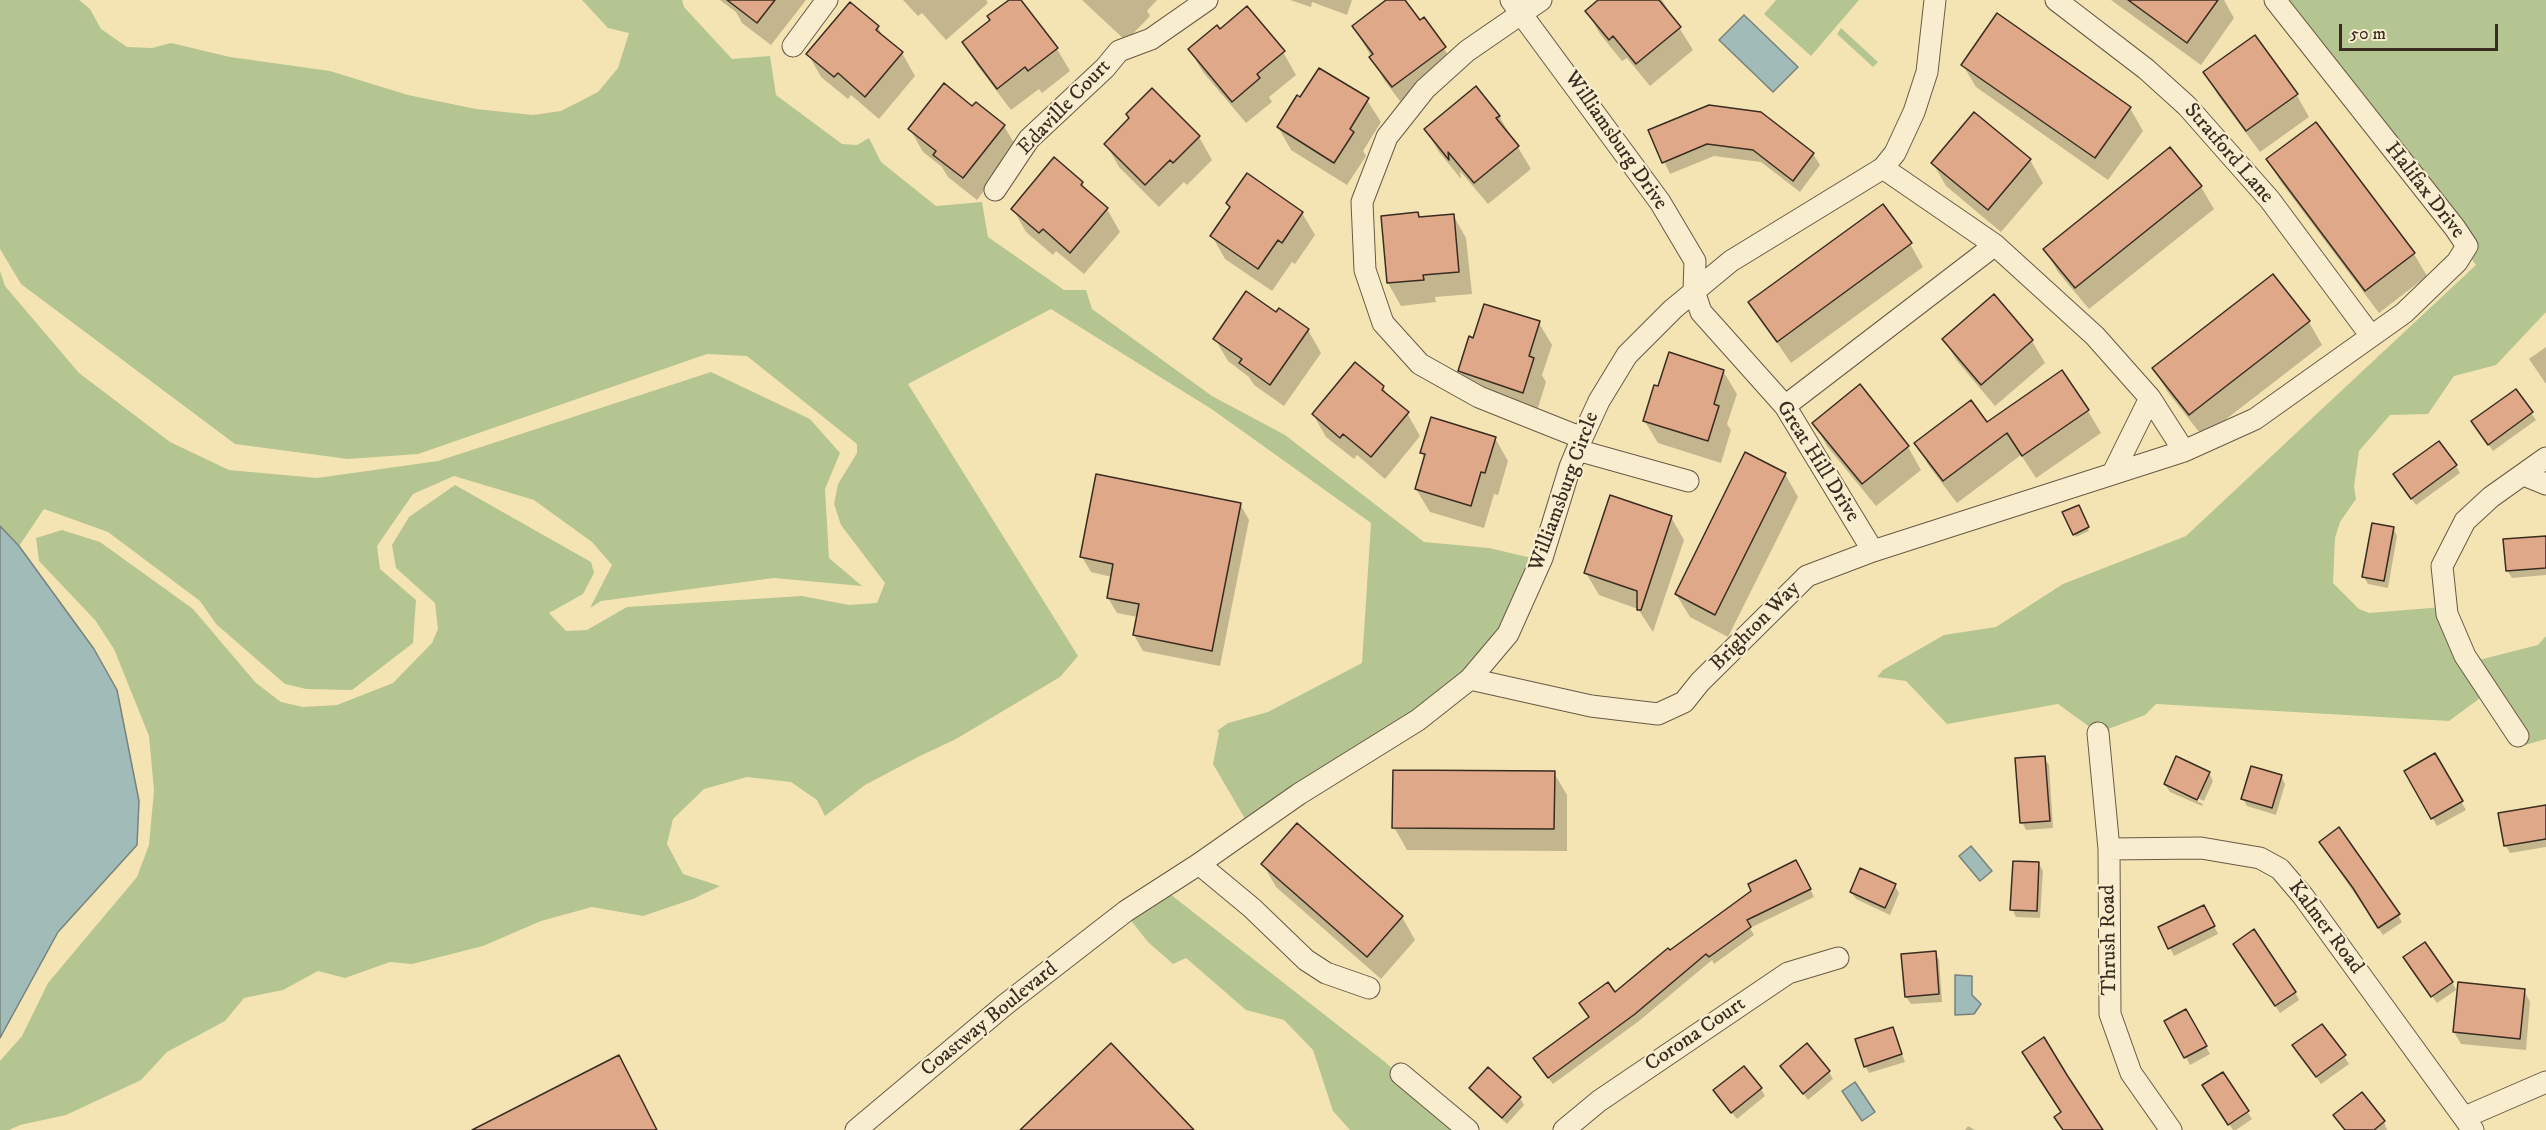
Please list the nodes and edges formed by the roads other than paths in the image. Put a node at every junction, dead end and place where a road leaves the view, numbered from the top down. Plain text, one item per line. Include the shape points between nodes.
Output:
1 (827, 0) edge
2 (1207, 0) edge
3 (1541, 0) edge
4 (1935, 0) edge
5 (2056, 0) edge
6 (2275, 0) edge
7 (1517, 7) edge
8 (793, 46) dead end
9 (1883, 168) junction
10 (995, 190) dead end
11 (1995, 245) junction
12 (1694, 291) junction
13 (2371, 336) junction
14 (2150, 398) junction
15 (1785, 406) junction
16 (1580, 444) junction
17 (2184, 452) junction
18 (2546, 458) edge
19 (2113, 473) junction
20 (2524, 475) junction
21 (1688, 481) dead end
22 (2546, 484) edge
23 (1873, 551) junction
24 (1470, 679) junction
25 (2098, 733) dead end
26 (2518, 736) dead end
27 (2109, 849) junction
28 (1199, 864) junction
29 (1126, 911) joint
30 (1838, 958) dead end
31 (1369, 988) dead end
32 (1401, 1074) dead end
33 (2546, 1082) edge
34 (2469, 1124) edge
35 (856, 1130) edge
36 (1468, 1130) edge
37 (1564, 1130) edge
38 (2171, 1130) edge

1 - 8 street
2 - 10 street, Edaville Court via 1151,39 1119,51 1029,140
3 - 7 street
4 - 9 street, Williamsburg Circle via 1927,72 1914,112 1895,153
5 - 13 street, Stratford Lane via 2187,106 2270,200
6 - 13 street, Halifax Drive via 2467,246 2457,262 2404,313
7 - 12 street, Williamsburg Drive via 1660,202 1695,261
7 - 16 street via 1425,89 1388,136 1362,202 1365,270 1383,323 1420,364 1479,397
9 - 11 street
9 - 12 street, Williamsburg Circle via 1731,261
11 - 14 street via 2095,336
11 - 15 street
12 - 15 street, Great Hill Drive via 1701,312
12 - 16 street, Williamsburg Circle via 1627,355 1599,400
13 - 17 street, Halifax Drive via 2255,419
14 - 17 street
14 - 19 street
15 - 23 street, Great Hill Drive
16 - 21 street
16 - 24 street, Williamsburg Circle via 1542,558 1508,634
17 - 19 street, Brighton Way
18 - 20 street
19 - 23 street, Brighton Way
20 - 22 street
20 - 26 street via 2465,521 2442,566 2447,614 2465,656
23 - 24 street, Brighton Way via 1807,576 1684,702 1658,714 1592,706
24 - 28 street, Williamsburg Circle via 1418,720 1299,794
25 - 27 street, Thrush Road
27 - 34 street, Kalmer Road via 2201,848 2260,858 2280,869
27 - 38 street, Thrush Road via 2110,1014 2131,1073
28 - 29 street, Williamsburg Circle
28 - 31 street via 1306,960 1326,973
29 - 35 street, Coastway Boulevard via 1006,1004
30 - 37 street, Corona Court via 1788,973 1599,1101
32 - 36 street
33 - 34 street

